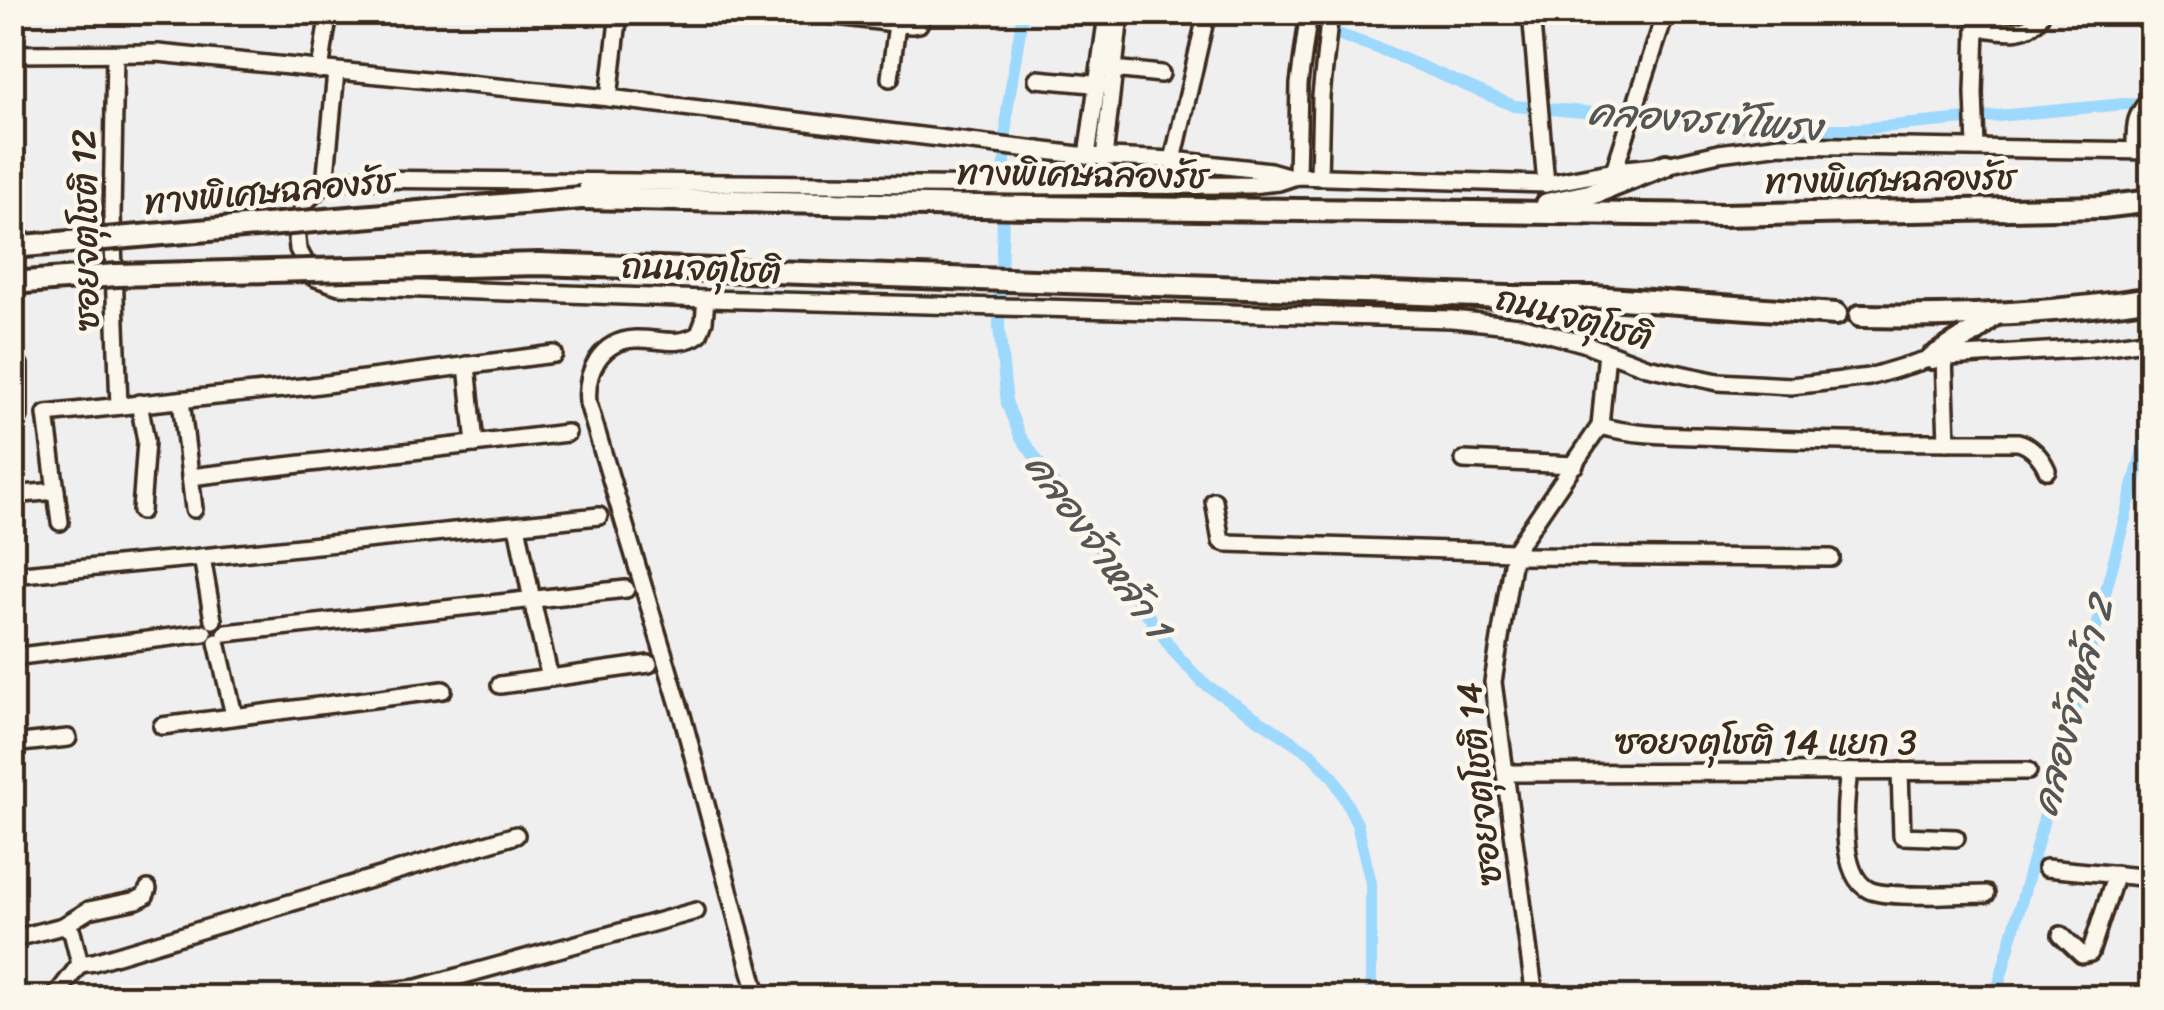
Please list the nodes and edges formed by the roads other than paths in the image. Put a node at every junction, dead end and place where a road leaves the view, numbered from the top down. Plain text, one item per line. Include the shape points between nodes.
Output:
1 (328, 12) edge
2 (619, 12) edge
3 (804, 12) edge
4 (926, 12) edge
5 (1207, 12) edge
6 (1309, 12) edge
7 (1531, 12) edge
8 (1666, 12) edge
9 (2042, 12) edge
10 (2147, 12) edge
11 (1329, 14) edge
12 (1113, 18) edge
13 (896, 24) junction
14 (2152, 36) edge
15 (12, 54) edge
16 (115, 54) junction
17 (328, 70) junction
18 (1162, 74) dead end
19 (890, 78) dead end
20 (1036, 79) dead end
21 (1108, 80) junction
22 (2152, 95) edge
23 (609, 98) junction
24 (1976, 146) junction
25 (1031, 149) junction
26 (2144, 151) edge
27 (1087, 156) junction
28 (1104, 158) junction
29 (1173, 160) junction
30 (1666, 165) junction
31 (1614, 171) junction
32 (1294, 176) junction
33 (1319, 177) junction
34 (324, 184) junction
35 (1546, 184) junction
36 (1027, 193) junction
37 (975, 195) junction
38 (2152, 202) edge
39 (1511, 212) junction
40 (12, 246) edge
41 (12, 282) edge
42 (2148, 298) edge
43 (706, 299) junction
44 (1836, 314) dead end
45 (1994, 315) junction
46 (1860, 316) dead end
47 (2152, 340) edge
48 (1607, 352) junction
49 (554, 354) dead end
50 (1938, 357) junction
51 (19, 365) dead end
52 (467, 366) junction
53 (182, 400) junction
54 (139, 404) junction
55 (118, 406) junction
56 (46, 414) junction
57 (16, 417) edge
58 (1600, 426) junction
59 (568, 433) dead end
60 (1947, 442) junction
61 (475, 444) junction
62 (1464, 460) dead end
63 (1575, 465) junction
64 (2047, 470) dead end
65 (190, 477) junction
66 (56, 491) junction
67 (12, 496) edge
68 (1214, 501) dead end
69 (194, 509) dead end
70 (142, 512) dead end
71 (599, 516) dead end
72 (60, 522) dead end
73 (518, 525) junction
74 (1514, 554) junction
75 (202, 556) junction
76 (1831, 558) dead end
77 (12, 575) edge
78 (626, 589) dead end
79 (532, 600) junction
80 (215, 632) junction
81 (12, 658) edge
82 (649, 664) dead end
83 (550, 678) junction
84 (500, 685) dead end
85 (443, 690) dead end
86 (234, 715) junction
87 (162, 726) dead end
88 (68, 738) dead end
89 (12, 744) edge
90 (1900, 771) junction
91 (2028, 771) dead end
92 (1848, 772) junction
93 (1506, 773) junction
94 (516, 835) dead end
95 (1956, 838) dead end
96 (2046, 868) dead end
97 (2116, 874) junction
98 (2152, 878) edge
99 (148, 889) dead end
100 (1986, 894) dead end
101 (696, 911) dead end
102 (64, 926) junction
103 (2061, 935) dead end
104 (12, 939) edge
105 (80, 964) junction
106 (1962, 996) edge
107 (54, 998) edge
108 (358, 998) edge
109 (758, 998) edge
110 (1535, 998) edge
111 (1772, 998) edge

1 - 17 street
2 - 23 street
3 - 13 street
4 - 13 street via 919,24
5 - 29 street
6 - 32 street
7 - 35 street
8 - 31 street
9 - 24 street via 2028,30 1976,27
10 - 14 street
11 - 33 street
12 - 21 street
13 - 19 street
15 - 16 street
16 - 17 street
16 - 55 street, ซอยจตุโชติ 12
17 - 23 street
17 - 34 street
18 - 21 street
20 - 21 street
21 - 27 street
21 - 28 street
22 - 26 street via 2135,124
23 - 25 street
24 - 26 street
24 - 30 street via 1781,144
25 - 27 street
25 - 36 street
27 - 28 street
28 - 29 street
29 - 32 street
30 - 31 street
30 - 39 highway via 1589,196
31 - 35 street
32 - 33 street
32 - 36 street via 1250,185
33 - 35 street
34 - 37 street via 358,179
34 - 43 street, ถนนจตุโชติ via 304,203 298,249 313,277 339,286
36 - 37 highway, ทางพิเศษฉลองรัช
36 - 39 highway, ทางพิเศษฉลองรัช
37 - 40 highway, ทางพิเศษฉลองรัช, bridge via 852,203 554,199
38 - 39 highway, ทางพิเศษฉลองรัช via 1723,215
41 - 44 highway, ทางพิเศษฉลองรัช, bridge via 539,264 1594,296
42 - 45 highway
43 - 48 street, ถนนจตุโชติ via 1452,319 1520,326
43 - 109 street via 699,334 680,342 617,344 596,359 586,392
45 - 46 highway
45 - 50 highway
47 - 50 street, ถนนจตุโชติ
48 - 50 street, ถนนจตุโชติ via 1718,382 1792,386 1869,377
48 - 58 street, ซอยจตุโชติ 14
49 - 52 street
50 - 60 street
51 - 57 street
52 - 53 street
52 - 61 street
53 - 54 street
53 - 65 street
54 - 55 street
54 - 70 street via 146,441
55 - 56 street
56 - 57 street
56 - 66 street
58 - 60 street via 1650,434
58 - 63 street, ซอยจตุโชติ 14
59 - 61 street
60 - 64 street via 2025,444
61 - 65 street
62 - 63 street
63 - 74 street, ซอยจตุโชติ 14
65 - 69 street
66 - 67 street
66 - 72 street
68 - 74 street via 1226,543
71 - 73 street
73 - 75 street
73 - 79 street
74 - 76 street
74 - 93 street, ซอยจตุโชติ 14 via 1493,682
75 - 77 street
75 - 80 street
78 - 79 street
79 - 80 street
79 - 83 street
80 - 81 street
80 - 86 street
82 - 83 street
83 - 84 street
85 - 86 street
86 - 87 street
88 - 89 street
90 - 91 street, ซอยจตุโชติ 14 แยก 3
90 - 92 street, ซอยจตุโชติ 14 แยก 3
90 - 95 street via 1902,836
92 - 93 street, ซอยจตุโชติ 14 แยก 3
92 - 100 street via 1846,847 1861,885 1910,895
93 - 110 street, ซอยจตุโชติ 14
94 - 105 street
96 - 97 street
97 - 98 street
97 - 103 street via 2090,953 2082,956
99 - 102 street via 137,900 90,910
101 - 108 street via 418,988
102 - 104 street
102 - 105 street via 72,932
105 - 107 street
106 - 111 street

